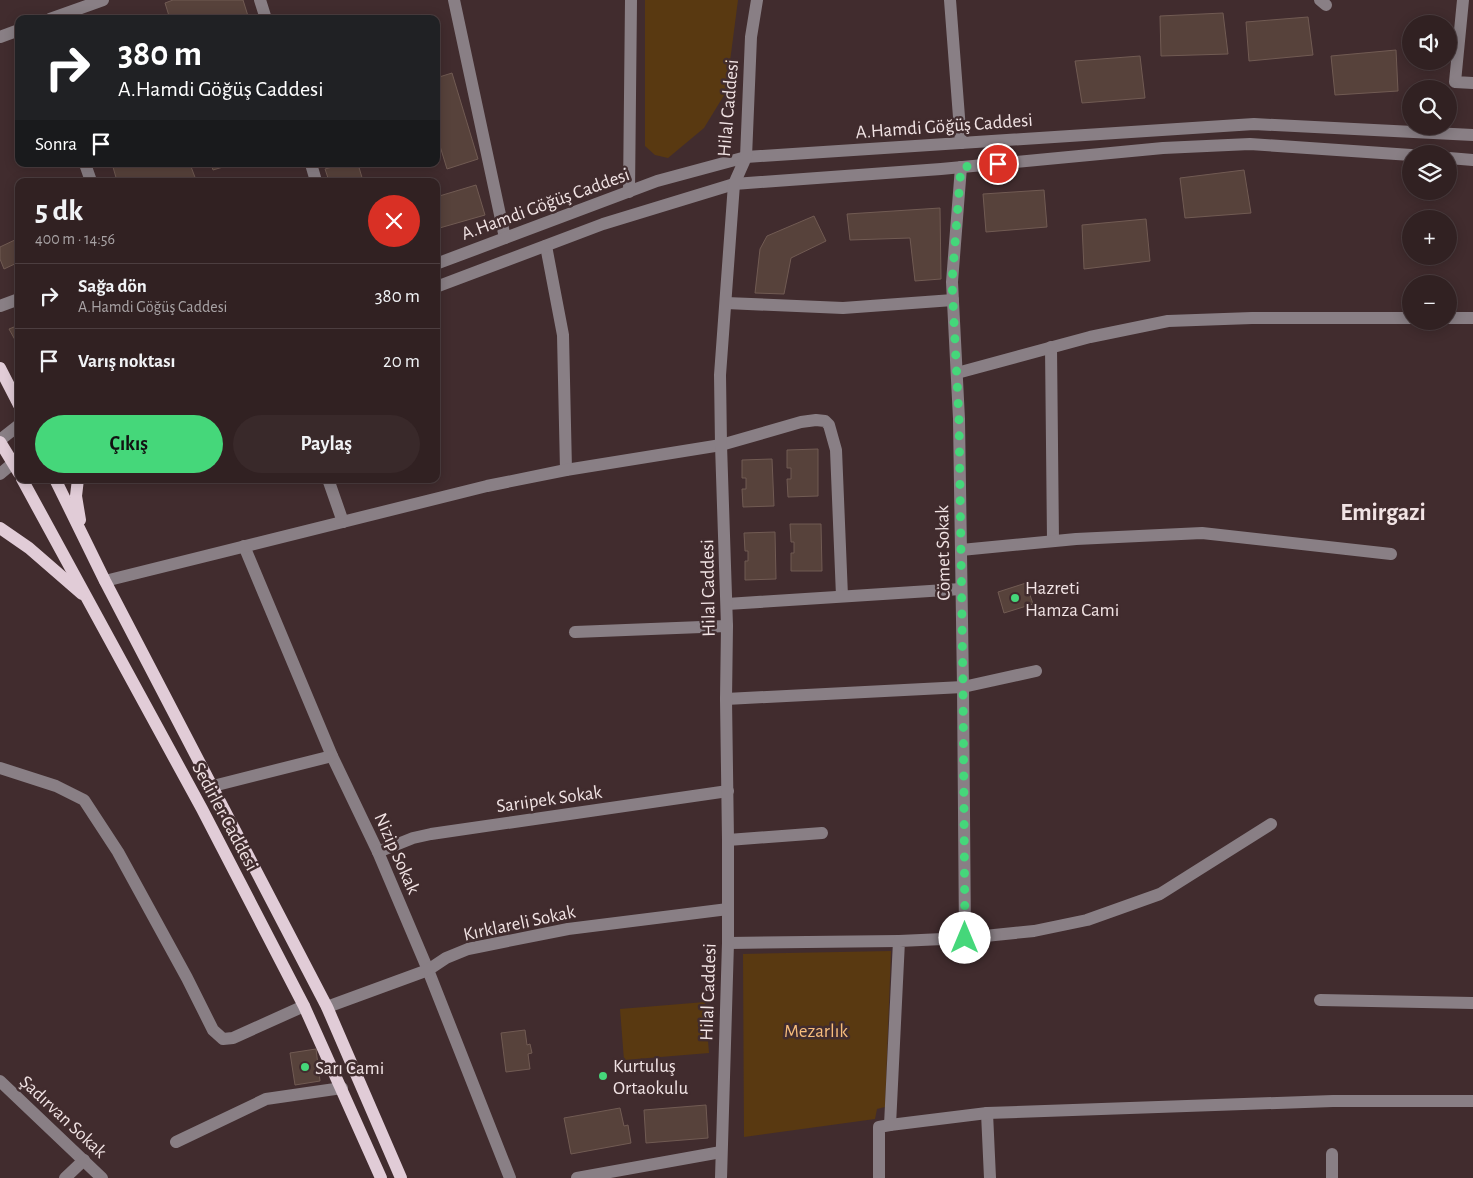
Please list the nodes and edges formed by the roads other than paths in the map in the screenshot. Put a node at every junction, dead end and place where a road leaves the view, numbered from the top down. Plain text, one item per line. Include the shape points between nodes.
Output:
1 (104, 0) edge
2 (260, 0) edge
3 (454, 0) edge
4 (630, 0) edge
5 (757, 0) edge
6 (950, 0) edge
7 (1463, 0) edge
8 (61, 15) edge
9 (265, 15) edge
10 (15, 31) edge
11 (0, 37) edge
12 (1473, 83) edge
13 (1473, 134) edge
14 (961, 143) junction
15 (1402, 155) edge
16 (746, 157) junction
17 (1457, 159) edge
18 (1473, 160) edge
19 (961, 167) junction
20 (734, 184) junction
21 (629, 192) junction
22 (505, 238) junction
23 (546, 246) junction
24 (440, 262) edge
25 (440, 286) edge
26 (15, 300) edge
27 (953, 300) junction
28 (726, 303) junction
29 (0, 306) edge
30 (1402, 318) edge
31 (1457, 318) edge
32 (1473, 318) edge
33 (1051, 346) junction
34 (0, 368) edge
35 (957, 373) junction
36 (15, 397) edge
37 (15, 428) edge
38 (0, 441) edge
39 (721, 445) junction
40 (15, 461) edge
41 (15, 465) edge
42 (566, 470) junction
43 (0, 474) edge
44 (24, 483) edge
45 (57, 483) edge
46 (78, 483) edge
47 (329, 483) edge
48 (343, 522) junction
49 (0, 528) edge
50 (82, 535) junction
51 (1053, 542) junction
52 (244, 546) junction
53 (960, 550) junction
54 (1391, 554) dead end
55 (105, 581) junction
56 (961, 589) junction
57 (842, 596) junction
58 (89, 600) junction
59 (727, 604) junction
60 (727, 626) junction
61 (575, 632) dead end
62 (1036, 670) dead end
63 (963, 687) junction
64 (726, 699) junction
65 (332, 756) junction
66 (0, 768) edge
67 (213, 786) junction
68 (728, 791) junction
69 (1271, 824) dead end
70 (822, 833) dead end
71 (728, 840) junction
72 (378, 852) junction
73 (728, 909) junction
74 (965, 938) junction
75 (899, 941) junction
76 (728, 943) junction
77 (428, 970) junction
78 (1320, 1000) dead end
79 (1473, 1003) edge
80 (304, 1006) junction
81 (327, 1007) junction
82 (0, 1081) edge
83 (342, 1088) junction
84 (1473, 1101) edge
85 (987, 1113) junction
86 (890, 1125) junction
87 (176, 1142) dead end
88 (721, 1152) junction
89 (1332, 1154) dead end
90 (84, 1160) junction
91 (65, 1178) edge
92 (102, 1178) edge
93 (381, 1178) edge
94 (401, 1178) edge
95 (510, 1178) edge
96 (578, 1178) edge
97 (721, 1178) edge
98 (879, 1178) edge
99 (990, 1178) edge
100 (1332, 1178) edge

1 - 8 street
2 - 9 street
3 - 22 street
4 - 21 street
5 - 16 street, Hilal Caddesi via 751,37
6 - 14 street
7 - 12 street via 1455,82
10 - 11 street
13 - 14 street, A.Hamdi Göğüş Caddesi via 1254,124
14 - 16 street, A.Hamdi Göğüş Caddesi
15 - 19 street via 1250,144 1163,148
16 - 20 street, Hilal Caddesi
16 - 21 street, A.Hamdi Göğüş Caddesi
17 - 18 street
19 - 20 street
19 - 27 street, Cömet Sokak
20 - 23 street via 604,224
20 - 28 street, Hilal Caddesi
21 - 22 street, A.Hamdi Göğüş Caddesi
22 - 24 street, A.Hamdi Göğüş Caddesi
23 - 25 street
23 - 42 street via 563,335
26 - 29 street
27 - 28 street via 843,308
27 - 35 street, Cömet Sokak
28 - 39 street, Hilal Caddesi via 720,375
30 - 33 street via 1168,320
31 - 32 street
33 - 35 street
33 - 51 street
34 - 36 main road
35 - 53 street, Cömet Sokak
37 - 38 street
38 - 40 main road
39 - 42 street
39 - 57 street via 801,422 826,421 836,450
39 - 59 street, Hilal Caddesi
41 - 43 street
42 - 48 street
44 - 58 main road, Sedirler Caddesi
45 - 50 main road, Sedirler Caddesi
46 - 50 main road via 76,496
47 - 48 street
48 - 52 street
49 - 58 main road via 29,548
50 - 55 main road, Sedirler Caddesi
51 - 53 street
51 - 54 street via 1202,533
52 - 55 street
52 - 65 street, Nizip Sokak
53 - 56 street, Cömet Sokak
55 - 67 main road, Sedirler Caddesi
56 - 57 street
56 - 63 street, Cömet Sokak
57 - 59 street
58 - 80 main road, Sedirler Caddesi
59 - 60 street, Hilal Caddesi
60 - 61 street
60 - 64 street, Hilal Caddesi
62 - 63 street
63 - 64 street
63 - 74 street, Cömet Sokak
64 - 68 street, Hilal Caddesi
65 - 67 street
65 - 72 street, Nizip Sokak
66 - 80 street via 56,786 84,800 118,852 213,1030 223,1039 233,1038
67 - 81 main road, Sedirler Caddesi
68 - 71 street, Hilal Caddesi
68 - 72 street, Sarıipek Sokak via 431,834
69 - 74 street via 1160,894 1088,920 1034,931
70 - 71 street
71 - 73 street, Hilal Caddesi
72 - 77 street, Nizip Sokak
73 - 76 street, Hilal Caddesi
73 - 77 street, Kırklareli Sokak via 568,929 468,949
74 - 75 street
75 - 76 street
75 - 86 street
76 - 88 street, Hilal Caddesi
77 - 81 street, Kırklareli Sokak
77 - 95 street, Nizip Sokak
78 - 79 street
80 - 83 main road, Sedirler Caddesi
81 - 94 main road, Sedirler Caddesi
82 - 90 street, Şadırvan Sokak
83 - 87 street via 266,1099
83 - 93 main road, Sedirler Caddesi
84 - 85 street via 1332,1101
85 - 86 street
85 - 99 street
86 - 98 street via 879,1127
88 - 96 street
88 - 97 street, Hilal Caddesi
89 - 100 street
90 - 91 street
90 - 92 street, Şadırvan Sokak

